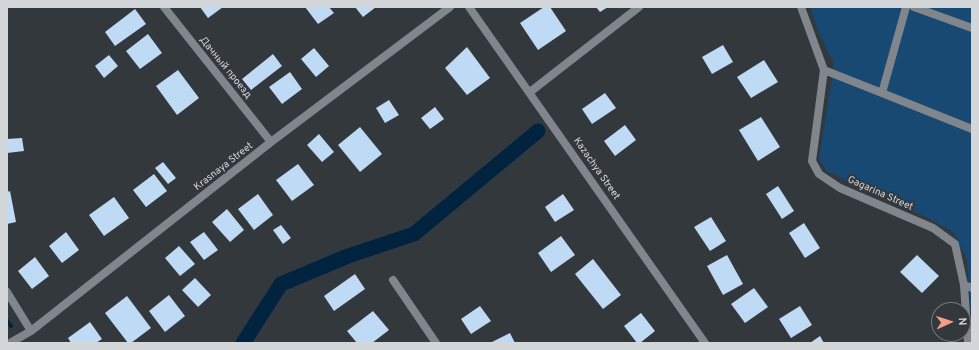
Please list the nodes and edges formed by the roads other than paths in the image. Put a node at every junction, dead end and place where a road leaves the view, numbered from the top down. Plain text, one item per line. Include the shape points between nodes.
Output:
1 (164, 7) edge
2 (450, 7) edge
3 (469, 7) edge
4 (639, 7) edge
5 (801, 7) edge
6 (906, 7) edge
7 (914, 7) edge
8 (972, 28) edge
9 (824, 70) junction
10 (530, 92) junction
11 (882, 93) junction
12 (972, 128) edge
13 (271, 142) junction
14 (393, 280) dead end
15 (964, 285) junction
16 (972, 288) edge
17 (7, 292) edge
18 (31, 331) junction
19 (10, 343) edge
20 (436, 343) edge
21 (706, 343) edge
22 (968, 343) edge

1 - 13 street, Дачный проезд
2 - 13 street, Krasnaya Street
3 - 10 street, Kazachya Street
4 - 10 street
5 - 9 street, Gagarina Street
6 - 11 street
7 - 8 street
9 - 11 street
9 - 15 street, Gagarina Street via 812,161 819,174 840,188 933,228 955,244
10 - 21 street, Kazachya Street
11 - 12 street
13 - 18 street, Krasnaya Street
14 - 20 street
15 - 16 street
15 - 22 street, Gagarina Street
17 - 18 street
18 - 19 street, Krasnaya Street

